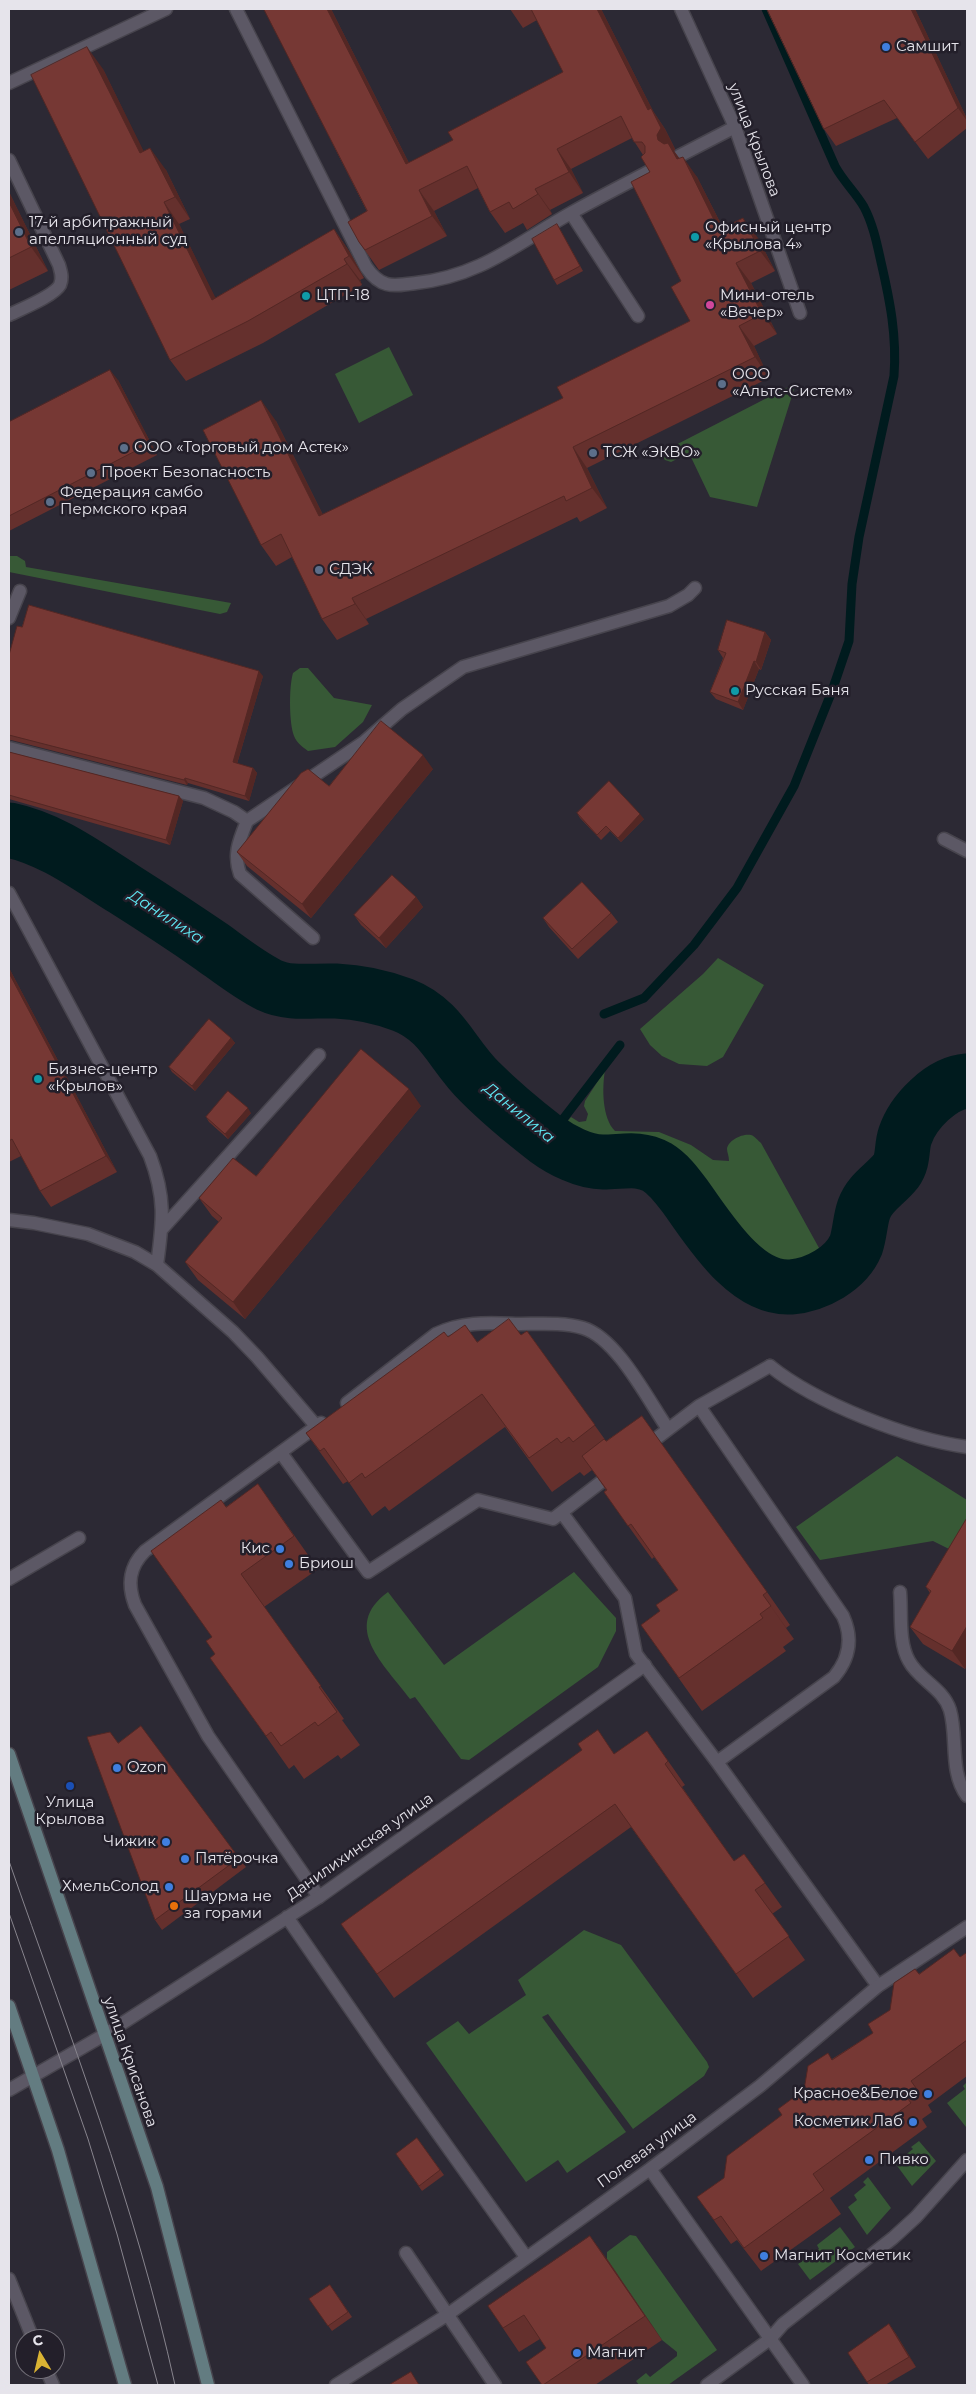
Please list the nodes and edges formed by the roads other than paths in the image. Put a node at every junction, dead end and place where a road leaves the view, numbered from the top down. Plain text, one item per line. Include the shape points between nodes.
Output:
1 (166, 9) edge
2 (236, 9) edge
3 (681, 9) edge
4 (9, 83) edge
5 (735, 127) junction
6 (679, 156) edge
7 (9, 160) edge
8 (652, 170) edge
9 (571, 213) junction
10 (800, 313) dead end
11 (9, 315) edge
12 (638, 316) dead end
13 (695, 588) dead end
14 (20, 591) dead end
15 (9, 618) edge
16 (9, 748) edge
17 (246, 821) junction
18 (944, 838) dead end
19 (967, 851) edge
20 (9, 893) edge
21 (313, 938) dead end
22 (319, 1055) dead end
23 (9, 1220) edge
24 (162, 1229) junction
25 (157, 1265) junction
26 (699, 1406) junction
27 (316, 1427) junction
28 (668, 1429) junction
29 (967, 1447) edge
30 (281, 1453) junction
31 (638, 1453) edge
32 (622, 1465) edge
33 (562, 1513) junction
34 (79, 1538) dead end
35 (9, 1579) edge
36 (900, 1592) dead end
37 (645, 1665) junction
38 (9, 1754) edge
39 (717, 1762) junction
40 (967, 1796) edge
41 (319, 1897) junction
42 (287, 1917) junction
43 (967, 1927) edge
44 (878, 1986) junction
45 (9, 2006) edge
46 (104, 2035) junction
47 (33, 2077) junction
48 (9, 2090) edge
49 (967, 2160) edge
50 (650, 2169) junction
51 (406, 2254) dead end
52 (526, 2257) junction
53 (9, 2280) edge
54 (447, 2315) junction
55 (29, 2329) edge
56 (770, 2340) junction
57 (125, 2385) edge
58 (208, 2385) edge
59 (336, 2385) edge
60 (495, 2385) edge
61 (707, 2385) edge
62 (803, 2385) edge

1 - 4 street
2 - 9 street via 366,268 381,283 393,286 463,274 479,268
3 - 5 street, улица Крылова
5 - 6 street
5 - 10 street, улица Крылова
7 - 11 street via 59,265 62,279 53,292
8 - 9 street
9 - 12 street
13 - 17 street via 669,606 463,667 402,709 364,742
14 - 15 street
16 - 17 street via 204,798
17 - 21 street via 235,851 240,874
18 - 19 street
20 - 24 street via 150,1156 163,1198
22 - 24 street
23 - 25 street via 88,1234 136,1252
24 - 25 street
25 - 27 street via 233,1332
26 - 28 street
26 - 29 street via 770,1366 798,1387 881,1424
26 - 39 street via 843,1616 849,1637 847,1656 834,1677
27 - 28 street via 436,1334 450,1327 477,1323 564,1325 598,1334 612,1347
27 - 30 street
28 - 31 street
30 - 33 street via 368,1572 478,1500 553,1520
30 - 41 street via 145,1551 133,1567 130,1586 135,1605 208,1736
32 - 33 street
33 - 37 street via 625,1598 636,1654
34 - 35 street
36 - 40 street via 905,1653 916,1671 947,1702 960,1784
37 - 39 street
37 - 41 street, Данилихинская улица
38 - 46 main road, улица Крисанова
39 - 44 street
41 - 42 street, Данилихинская улица
42 - 46 street, Данилихинская улица
42 - 52 street
43 - 44 street, Полевая улица
44 - 50 street, Полевая улица via 760,2086
45 - 47 main road
46 - 47 street, Данилихинская улица
46 - 58 main road, улица Крисанова via 157,2187
47 - 48 street, Данилихинская улица
47 - 57 main road via 58,2150
49 - 56 street via 916,2217 783,2324
50 - 52 street, Полевая улица
50 - 56 street
51 - 54 street
52 - 54 street, Полевая улица
53 - 55 street
54 - 59 street, Полевая улица
54 - 60 street
56 - 61 street
56 - 62 street

